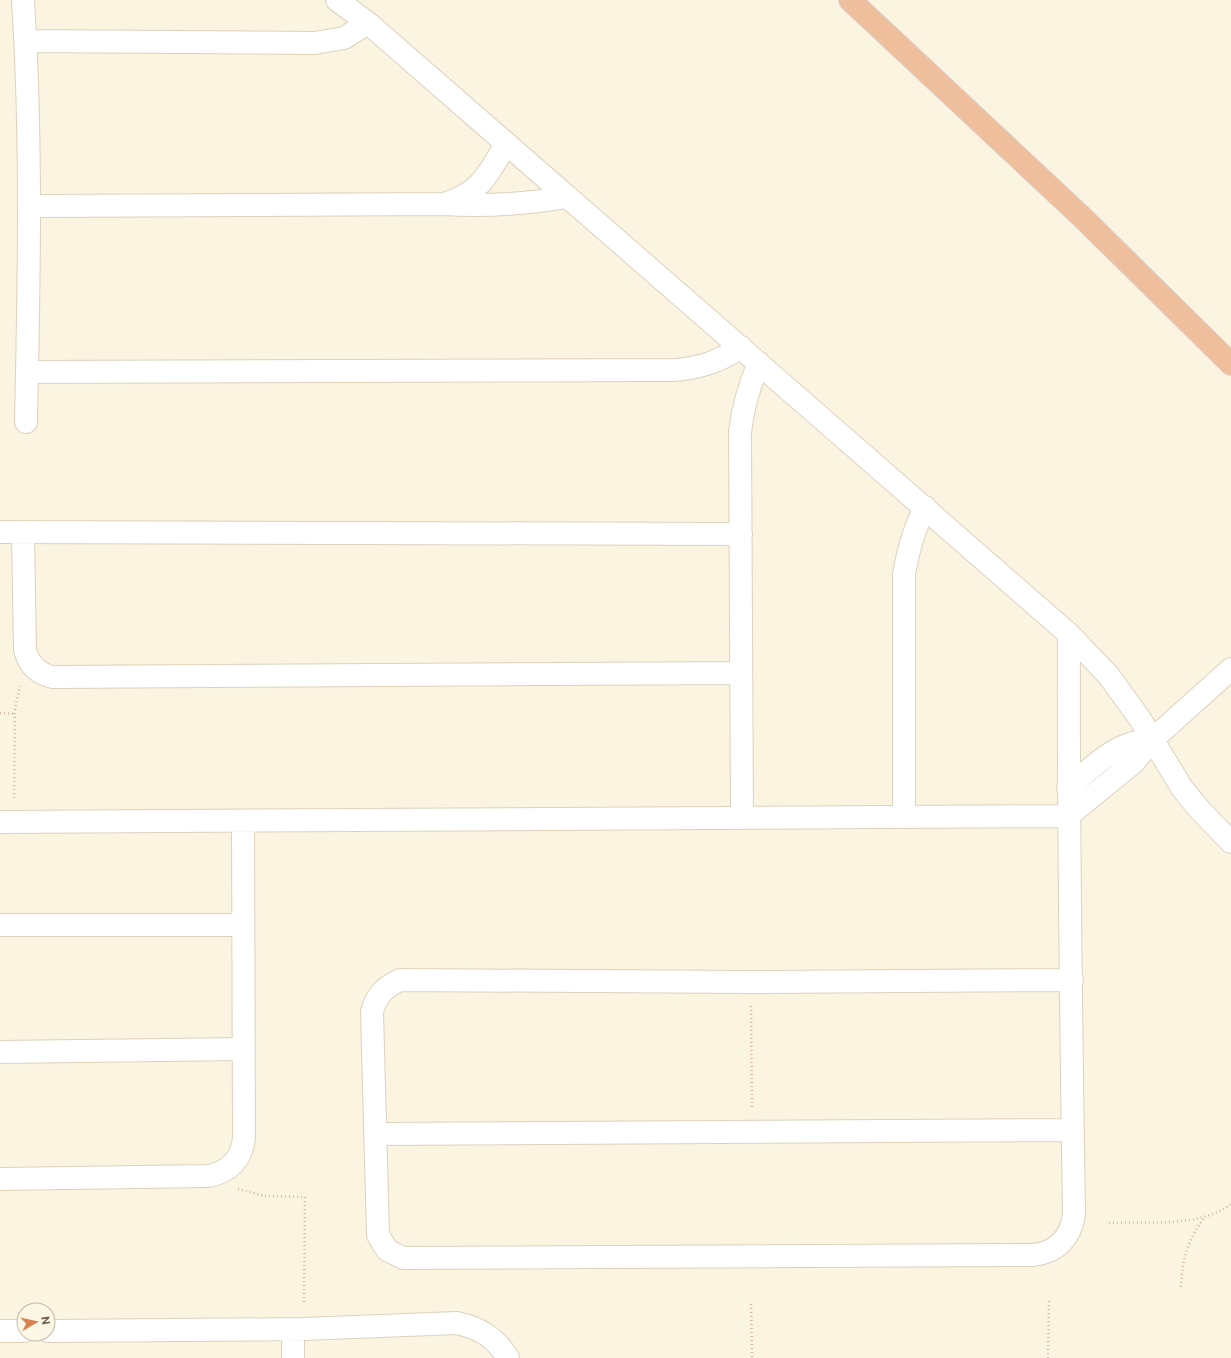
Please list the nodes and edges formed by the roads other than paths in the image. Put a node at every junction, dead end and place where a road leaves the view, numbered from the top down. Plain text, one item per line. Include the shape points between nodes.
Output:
1 (23, 0) edge
2 (337, 0) edge
3 (850, 0) edge
4 (368, 23) junction
5 (26, 41) junction
6 (506, 144) junction
7 (567, 197) junction
8 (444, 204) junction
9 (29, 206) junction
10 (741, 347) junction
11 (759, 364) junction
12 (1231, 364) edge
13 (27, 372) junction
14 (26, 422) dead end
15 (925, 507) junction
16 (0, 532) edge
17 (23, 533) junction
18 (741, 534) junction
19 (1069, 634) junction
20 (1231, 669) edge
21 (741, 673) junction
22 (1152, 740) junction
23 (1068, 788) junction
24 (1068, 816) junction
25 (904, 817) junction
26 (742, 818) junction
27 (243, 821) junction
28 (7, 822) edge
29 (1231, 842) edge
30 (0, 925) edge
31 (243, 925) junction
32 (1072, 980) junction
33 (244, 1049) junction
34 (0, 1052) edge
35 (1073, 1130) junction
36 (375, 1134) junction
37 (0, 1179) edge
38 (299, 1329) junction
39 (0, 1331) edge
40 (16, 1331) edge
41 (56, 1331) edge
42 (294, 1358) edge
43 (508, 1358) edge

1 - 5 street
2 - 4 street
3 - 12 highway via 1083,218
4 - 5 street via 344,38 315,42
4 - 6 street
5 - 9 street
6 - 7 street
6 - 8 street via 479,185 469,194
7 - 8 street via 505,205
7 - 10 street
8 - 9 street
9 - 13 street
10 - 11 street
10 - 13 street via 710,364 675,370
11 - 15 street
11 - 18 street via 743,408 740,432
13 - 14 street
15 - 19 street
15 - 25 street via 914,529 904,574
16 - 17 street
17 - 18 street
17 - 21 street via 25,650 30,663 46,676 60,678
18 - 21 street
19 - 22 street via 1109,676
19 - 23 street
20 - 22 street
21 - 26 street
22 - 23 street via 1131,742 1111,752
22 - 24 street via 1133,763
22 - 29 street via 1182,788
23 - 24 street
24 - 25 street
24 - 32 street
25 - 26 street
26 - 27 street
27 - 28 street
27 - 31 street
30 - 31 street
31 - 33 street
32 - 35 street
32 - 36 street via 400,980 381,992 372,1012
33 - 34 street
33 - 37 street via 243,1144 237,1160 225,1171 208,1176
35 - 36 street
35 - 36 street via 1073,1223 1064,1240 1050,1251 1041,1254 412,1258 403,1258 387,1250 378,1235
38 - 41 street
38 - 42 street
38 - 43 street via 457,1324 482,1331 493,1339
39 - 40 street

